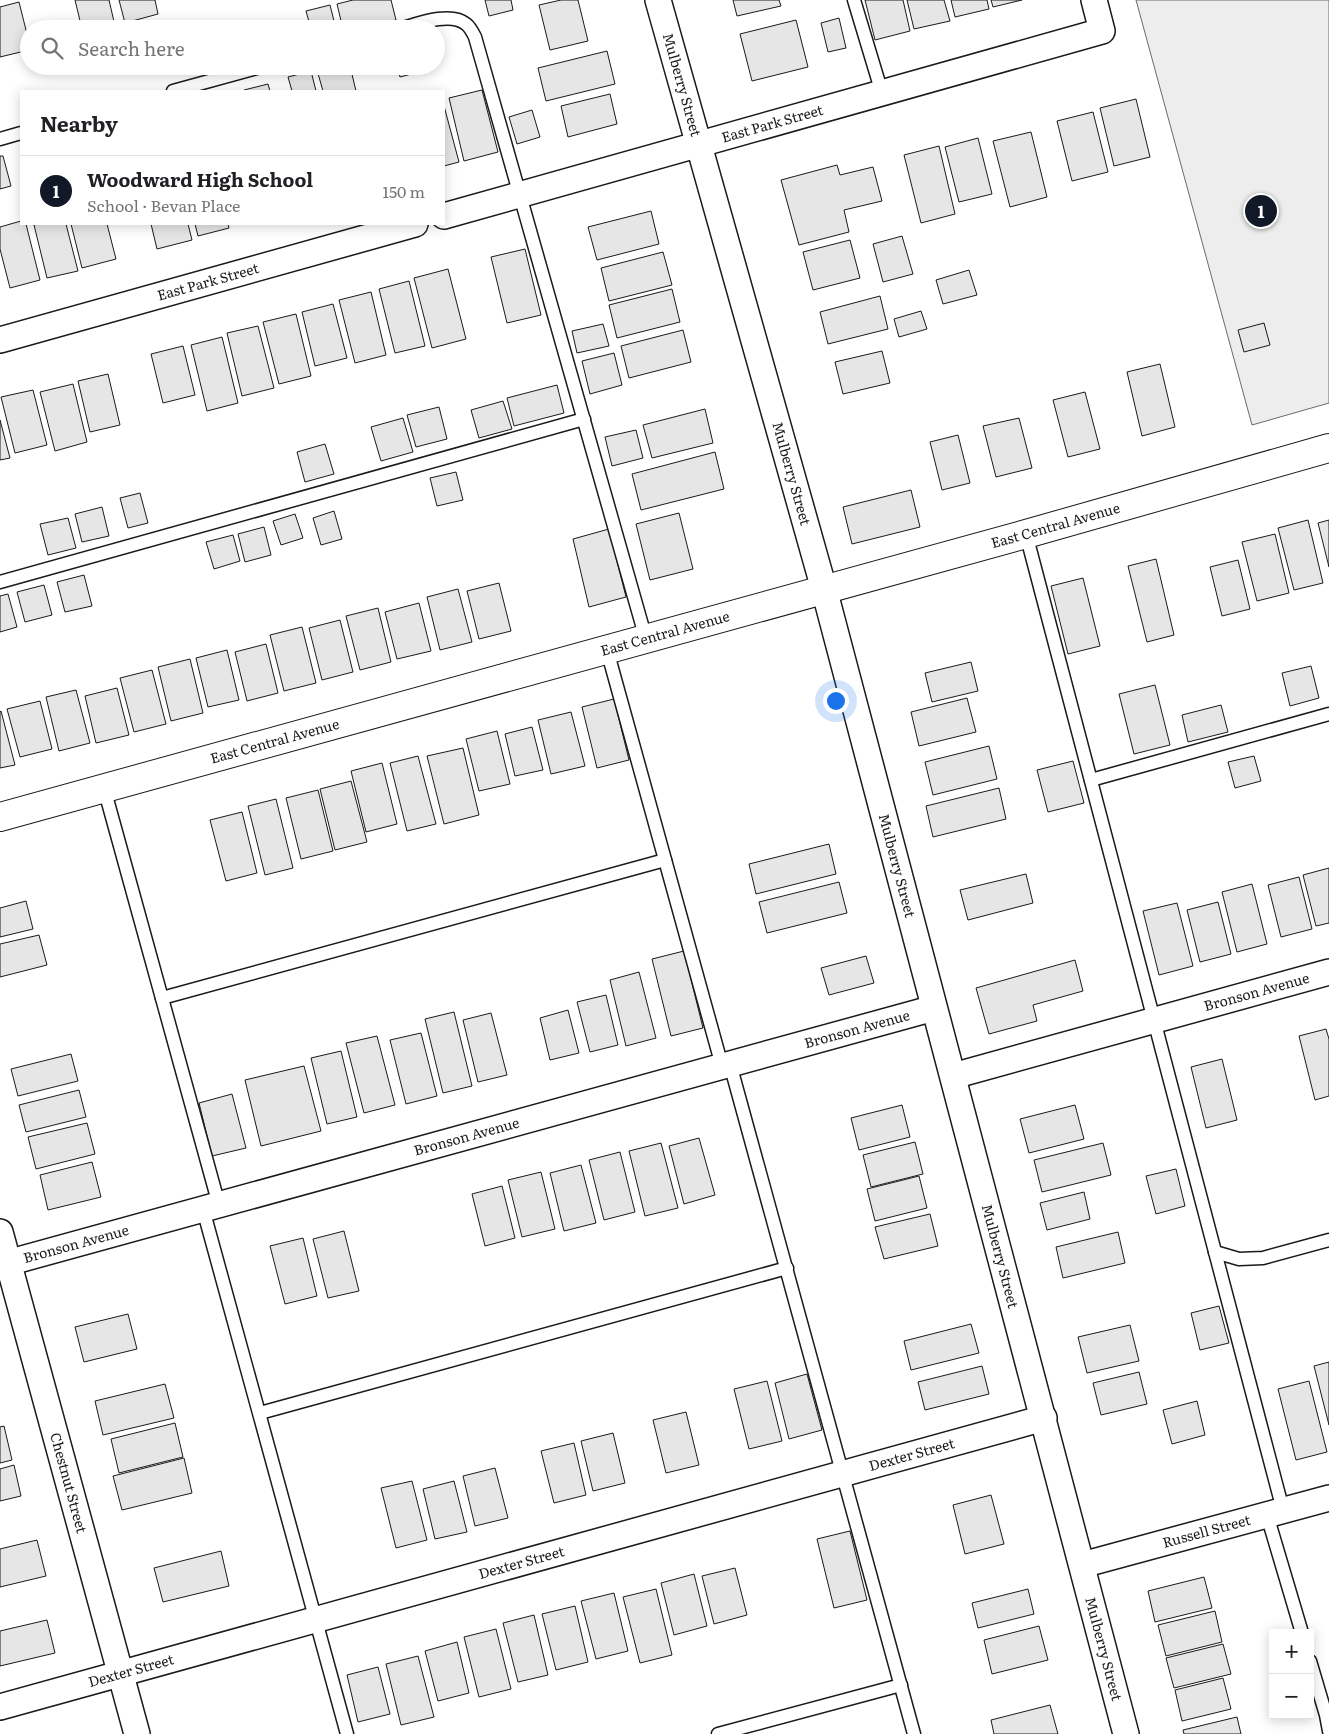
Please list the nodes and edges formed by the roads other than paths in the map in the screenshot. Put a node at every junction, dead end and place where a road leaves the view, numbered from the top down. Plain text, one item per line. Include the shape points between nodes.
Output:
1 (658, 0) edge
2 (854, 0) edge
3 (1094, 0) edge
4 (431, 20) edge
5 (231, 75) edge
6 (177, 90) edge
7 (882, 93) junction
8 (20, 133) edge
9 (0, 139) edge
10 (698, 144) junction
11 (520, 194) junction
12 (445, 216) edge
13 (411, 225) edge
14 (0, 340) edge
15 (584, 419) junction
16 (1329, 448) edge
17 (1026, 534) junction
18 (0, 582) edge
19 (824, 589) junction
20 (646, 639) junction
21 (607, 650) junction
22 (1329, 714) edge
23 (1091, 780) junction
24 (104, 788) junction
25 (0, 817) edge
26 (665, 860) junction
27 (1329, 972) edge
28 (162, 998) junction
29 (934, 1008) junction
30 (1155, 1020) junction
31 (726, 1065) junction
32 (953, 1076) junction
33 (211, 1207) junction
34 (0, 1232) edge
35 (1329, 1240) edge
36 (1215, 1252) junction
37 (4, 1264) edge
38 (786, 1268) junction
39 (260, 1413) junction
40 (1044, 1418) junction
41 (844, 1474) junction
42 (1329, 1498) edge
43 (1275, 1513) junction
44 (1082, 1565) junction
45 (316, 1620) junction
46 (1301, 1629) edge
47 (1314, 1673) edge
48 (120, 1674) junction
49 (901, 1685) junction
50 (0, 1707) edge
51 (1328, 1715) edge
52 (1329, 1731) edge
53 (137, 1734) edge
54 (347, 1734) edge
55 (718, 1734) edge
56 (914, 1734) edge
57 (1126, 1734) edge

1 - 10 street, Mulberry Street
2 - 7 lane
3 - 7 street, East Park Street via 1102,31
4 - 11 lane via 451,18 466,23 475,37
5 - 6 lane
7 - 10 street, East Park Street
8 - 9 lane
10 - 11 street, East Park Street
10 - 19 street, Mulberry Street
11 - 12 street, East Park Street
11 - 15 lane
13 - 14 street, East Park Street
15 - 18 lane
15 - 20 lane
16 - 17 street, East Central Avenue
17 - 19 street, East Central Avenue
17 - 23 lane
19 - 20 street, East Central Avenue
19 - 29 street, Mulberry Street
20 - 21 street, East Central Avenue
21 - 24 street, East Central Avenue
21 - 26 lane
22 - 23 lane
23 - 30 lane
24 - 25 street, East Central Avenue
24 - 28 lane
26 - 28 lane
26 - 31 lane
27 - 30 street, Bronson Avenue
28 - 33 lane
29 - 31 street, Bronson Avenue
29 - 32 street, Mulberry Street
30 - 32 street, Bronson Avenue
30 - 36 lane
31 - 33 street, Bronson Avenue
31 - 38 lane
32 - 40 street, Mulberry Street
33 - 37 street, Bronson Avenue
33 - 39 lane
34 - 37 street, Chestnut Street
35 - 36 lane via 1263,1258 1239,1259
36 - 43 lane
37 - 48 street, Chestnut Street
38 - 39 lane
38 - 41 lane
39 - 45 lane
40 - 41 street, Dexter Street
40 - 44 street, Mulberry Street
41 - 45 street, Dexter Street
41 - 49 lane
42 - 43 street, Russell Street
43 - 44 street, Russell Street
43 - 46 lane
44 - 57 street, Mulberry Street
45 - 48 street, Dexter Street
45 - 54 lane
47 - 51 lane
48 - 50 street, Dexter Street
48 - 53 street, Chestnut Street
49 - 55 lane
49 - 56 lane
51 - 52 lane

